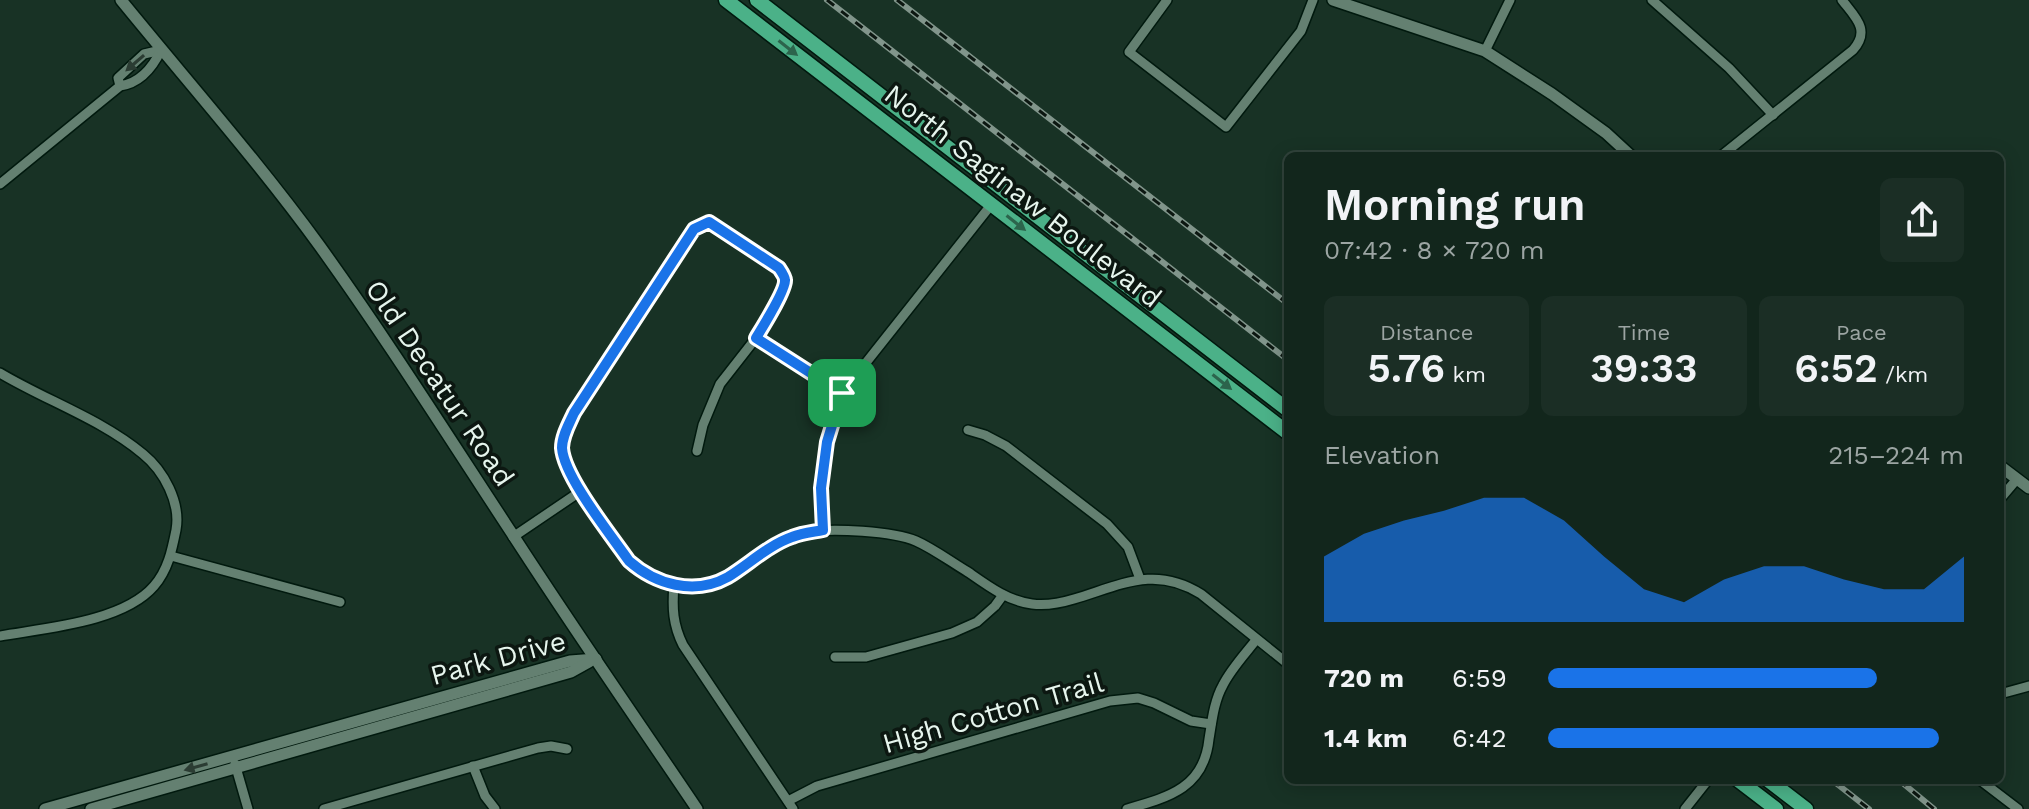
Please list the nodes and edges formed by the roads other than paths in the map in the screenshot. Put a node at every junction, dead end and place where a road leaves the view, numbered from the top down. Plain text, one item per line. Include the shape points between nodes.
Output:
1 (121, 0) edge
2 (726, 0) edge
3 (757, 0) edge
4 (1167, 0) edge
5 (1313, 0) edge
6 (1333, 0) edge
7 (1510, 0) edge
8 (1652, 0) edge
9 (1842, 0) edge
10 (161, 50) junction
11 (1485, 51) junction
12 (1773, 115) junction
13 (1627, 152) edge
14 (1726, 152) edge
15 (0, 184) edge
16 (991, 205) junction
17 (756, 338) junction
18 (0, 373) edge
19 (842, 393) junction
20 (1284, 407) edge
21 (968, 430) dead end
22 (1284, 430) edge
23 (697, 451) dead end
24 (2004, 469) edge
25 (2017, 479) junction
26 (2029, 488) edge
27 (581, 491) junction
28 (2004, 494) edge
29 (823, 530) junction
30 (513, 537) junction
31 (171, 556) junction
32 (1140, 579) junction
33 (674, 585) junction
34 (1003, 595) junction
35 (340, 602) dead end
36 (0, 636) edge
37 (1256, 640) junction
38 (835, 657) dead end
39 (596, 659) junction
40 (1284, 661) edge
41 (2029, 686) edge
42 (2004, 693) edge
43 (1211, 724) junction
44 (567, 749) dead end
45 (235, 762) junction
46 (473, 766) junction
47 (1705, 784) edge
48 (1743, 784) edge
49 (1773, 784) edge
50 (1985, 784) edge
51 (362, 798) junction
52 (790, 805) edge
53 (45, 809) edge
54 (91, 809) edge
55 (248, 809) edge
56 (324, 809) edge
57 (367, 809) edge
58 (495, 809) edge
59 (697, 809) edge
60 (1127, 809) edge
61 (1685, 809) edge
62 (1776, 809) edge
63 (1806, 809) edge
64 (2018, 809) edge

1 - 10 street, Old Decatur Road
2 -> 16 main road, North Saginaw Boulevard
3 - 20 main road, North Saginaw Boulevard
4 - 5 street via 1129,52 1226,127 1301,31
6 - 11 street
7 - 11 street
8 - 12 street
9 - 12 street via 1859,21 1860,43
10 - 15 street via 155,64 132,84 120,86
10 - 30 street, Old Decatur Road via 320,246
11 - 13 street
12 - 14 street
16 - 19 street
16 -> 22 main road, North Saginaw Boulevard
17 - 19 street
17 - 23 street via 720,384
17 - 27 street via 786,278 709,222 694,229 563,438 567,467
18 - 31 street via 118,436 146,457 172,494 177,524
19 - 29 street via 827,442
21 - 32 street via 1006,446 1107,524 1128,547
24 - 25 street
25 - 26 street
25 - 28 street
27 - 30 street
27 - 33 street via 629,561 654,579
29 - 33 street via 790,537 725,579
29 - 34 street via 915,540
30 - 39 street, Old Decatur Road
31 - 35 street
31 - 36 street via 157,584 127,608
32 - 34 street via 1049,605
32 - 37 street via 1188,586
33 - 52 street via 674,624 683,645
34 - 38 street via 977,622 952,633 866,657
37 - 40 street
37 - 43 street via 1222,685
39 - 45 street, Park Drive via 571,672
39 - 59 street, Old Decatur Road
41 - 42 street
43 - 52 street, High Cotton Trail via 1138,698 1110,701 817,786
43 - 60 street via 1208,755 1188,784
44 - 46 street via 538,748
45 -> 53 street, Park Drive
45 - 54 street, Park Drive
45 - 55 street
46 - 51 street
46 - 58 street
47 - 61 street
48 - 62 main road
49 - 63 main road
50 - 64 street
51 - 56 street
51 - 57 street

